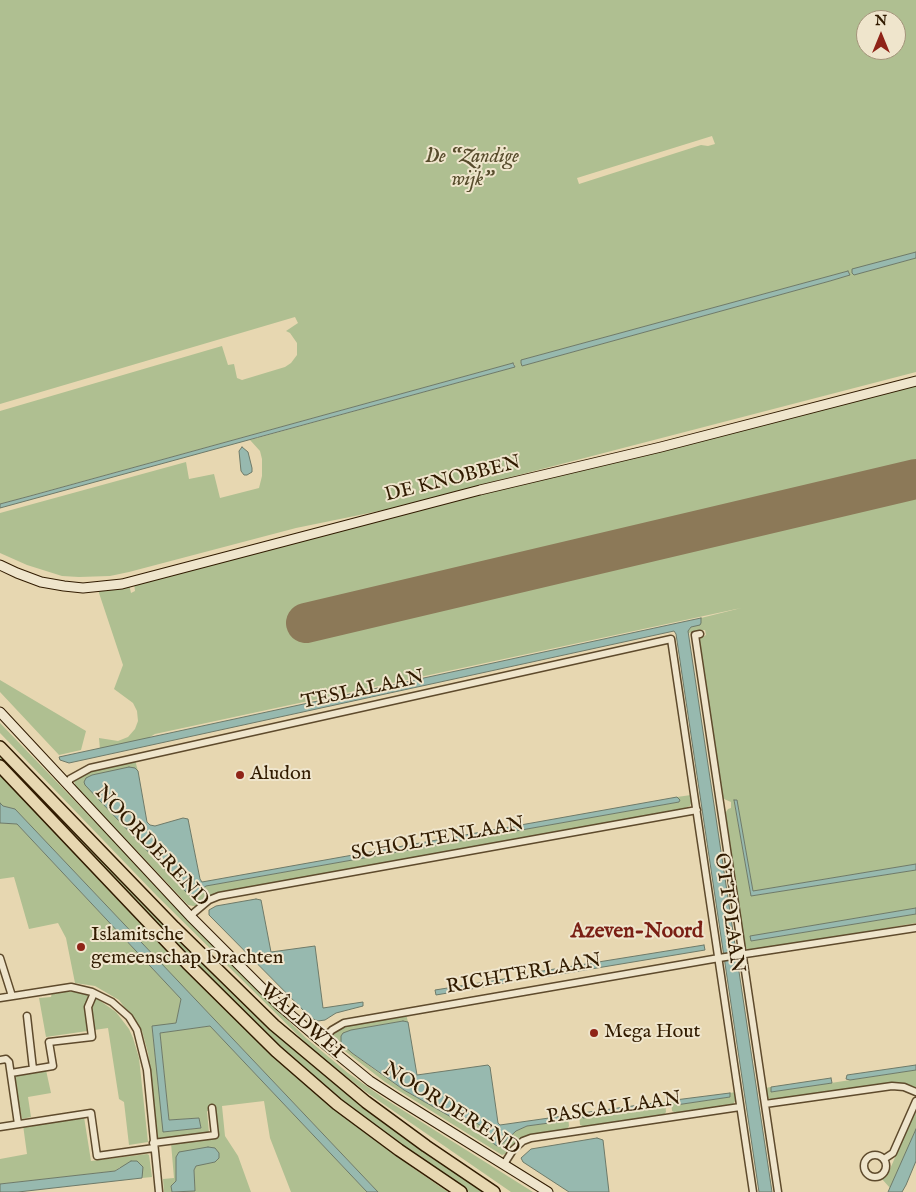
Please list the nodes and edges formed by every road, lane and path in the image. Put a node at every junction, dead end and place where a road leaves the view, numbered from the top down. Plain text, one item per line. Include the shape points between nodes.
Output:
1 (916, 381) edge
2 (0, 565) edge
3 (700, 634) dead end
4 (671, 639) joint
5 (0, 712) edge
6 (0, 746) edge
7 (0, 766) edge
8 (68, 784) junction
9 (697, 810) junction
10 (190, 916) junction
11 (916, 928) edge
12 (741, 955) junction
13 (0, 958) edge
14 (720, 958) junction
15 (94, 993) junction
16 (12, 996) junction
17 (0, 998) edge
18 (26, 1016) dead end
19 (321, 1042) junction
20 (0, 1060) edge
21 (34, 1069) junction
22 (11, 1073) junction
23 (916, 1092) edge
24 (916, 1101) edge
25 (765, 1104) junction
26 (212, 1108) dead end
27 (740, 1108) junction
28 (18, 1124) junction
29 (0, 1126) edge
30 (153, 1146) junction
31 (884, 1159) dead end
32 (504, 1164) junction
33 (159, 1192) edge
34 (462, 1192) edge
35 (494, 1192) edge
36 (548, 1192) edge
37 (753, 1192) edge
38 (778, 1192) edge

1 - 2 street, DE KNOBBEN via 122,584 83,588 64,586 41,582
3 - 12 street, OTTOLAAN via 695,635 723,806
4 - 8 street, TESLALAAN via 90,768 70,779
4 - 9 street, OTTOLAAN
5 - 8 street, NOORDEREND
6 - 35 highway, WÂLDWEI via 174,927 274,1025 366,1102
7 - 34 highway, WÂLDWEI via 187,963 276,1051 337,1104
8 - 10 street, NOORDEREND
9 - 10 street, SCHOLTENLAAN via 219,896
9 - 14 street, OTTOLAAN
10 - 19 street, NOORDEREND
11 - 12 street, RICHTERLAAN
12 - 14 street, RICHTERLAAN
12 - 25 street, OTTOLAAN
13 - 16 street
14 - 19 street, RICHTERLAAN via 344,1022
14 - 27 street, OTTOLAAN
15 - 16 street via 71,988
15 - 21 street via 88,1007 92,1037 50,1042 53,1066
15 - 30 street via 123,1011 137,1030 147,1070
16 - 17 street
18 - 21 street
19 - 32 street, NOORDEREND via 384,1090
20 - 22 street via 9,1062
21 - 22 street
22 - 28 street
23 - 25 street via 892,1086
24 - 31 street via 893,1153
25 - 38 street, OTTOLAAN
26 - 30 street via 215,1135
27 - 32 street, PASCALLAAN via 531,1138 522,1141
27 - 37 street, OTTOLAAN
28 - 29 street
28 - 30 street via 91,1113 97,1156
30 - 33 street
32 - 36 street, NOORDEREND

